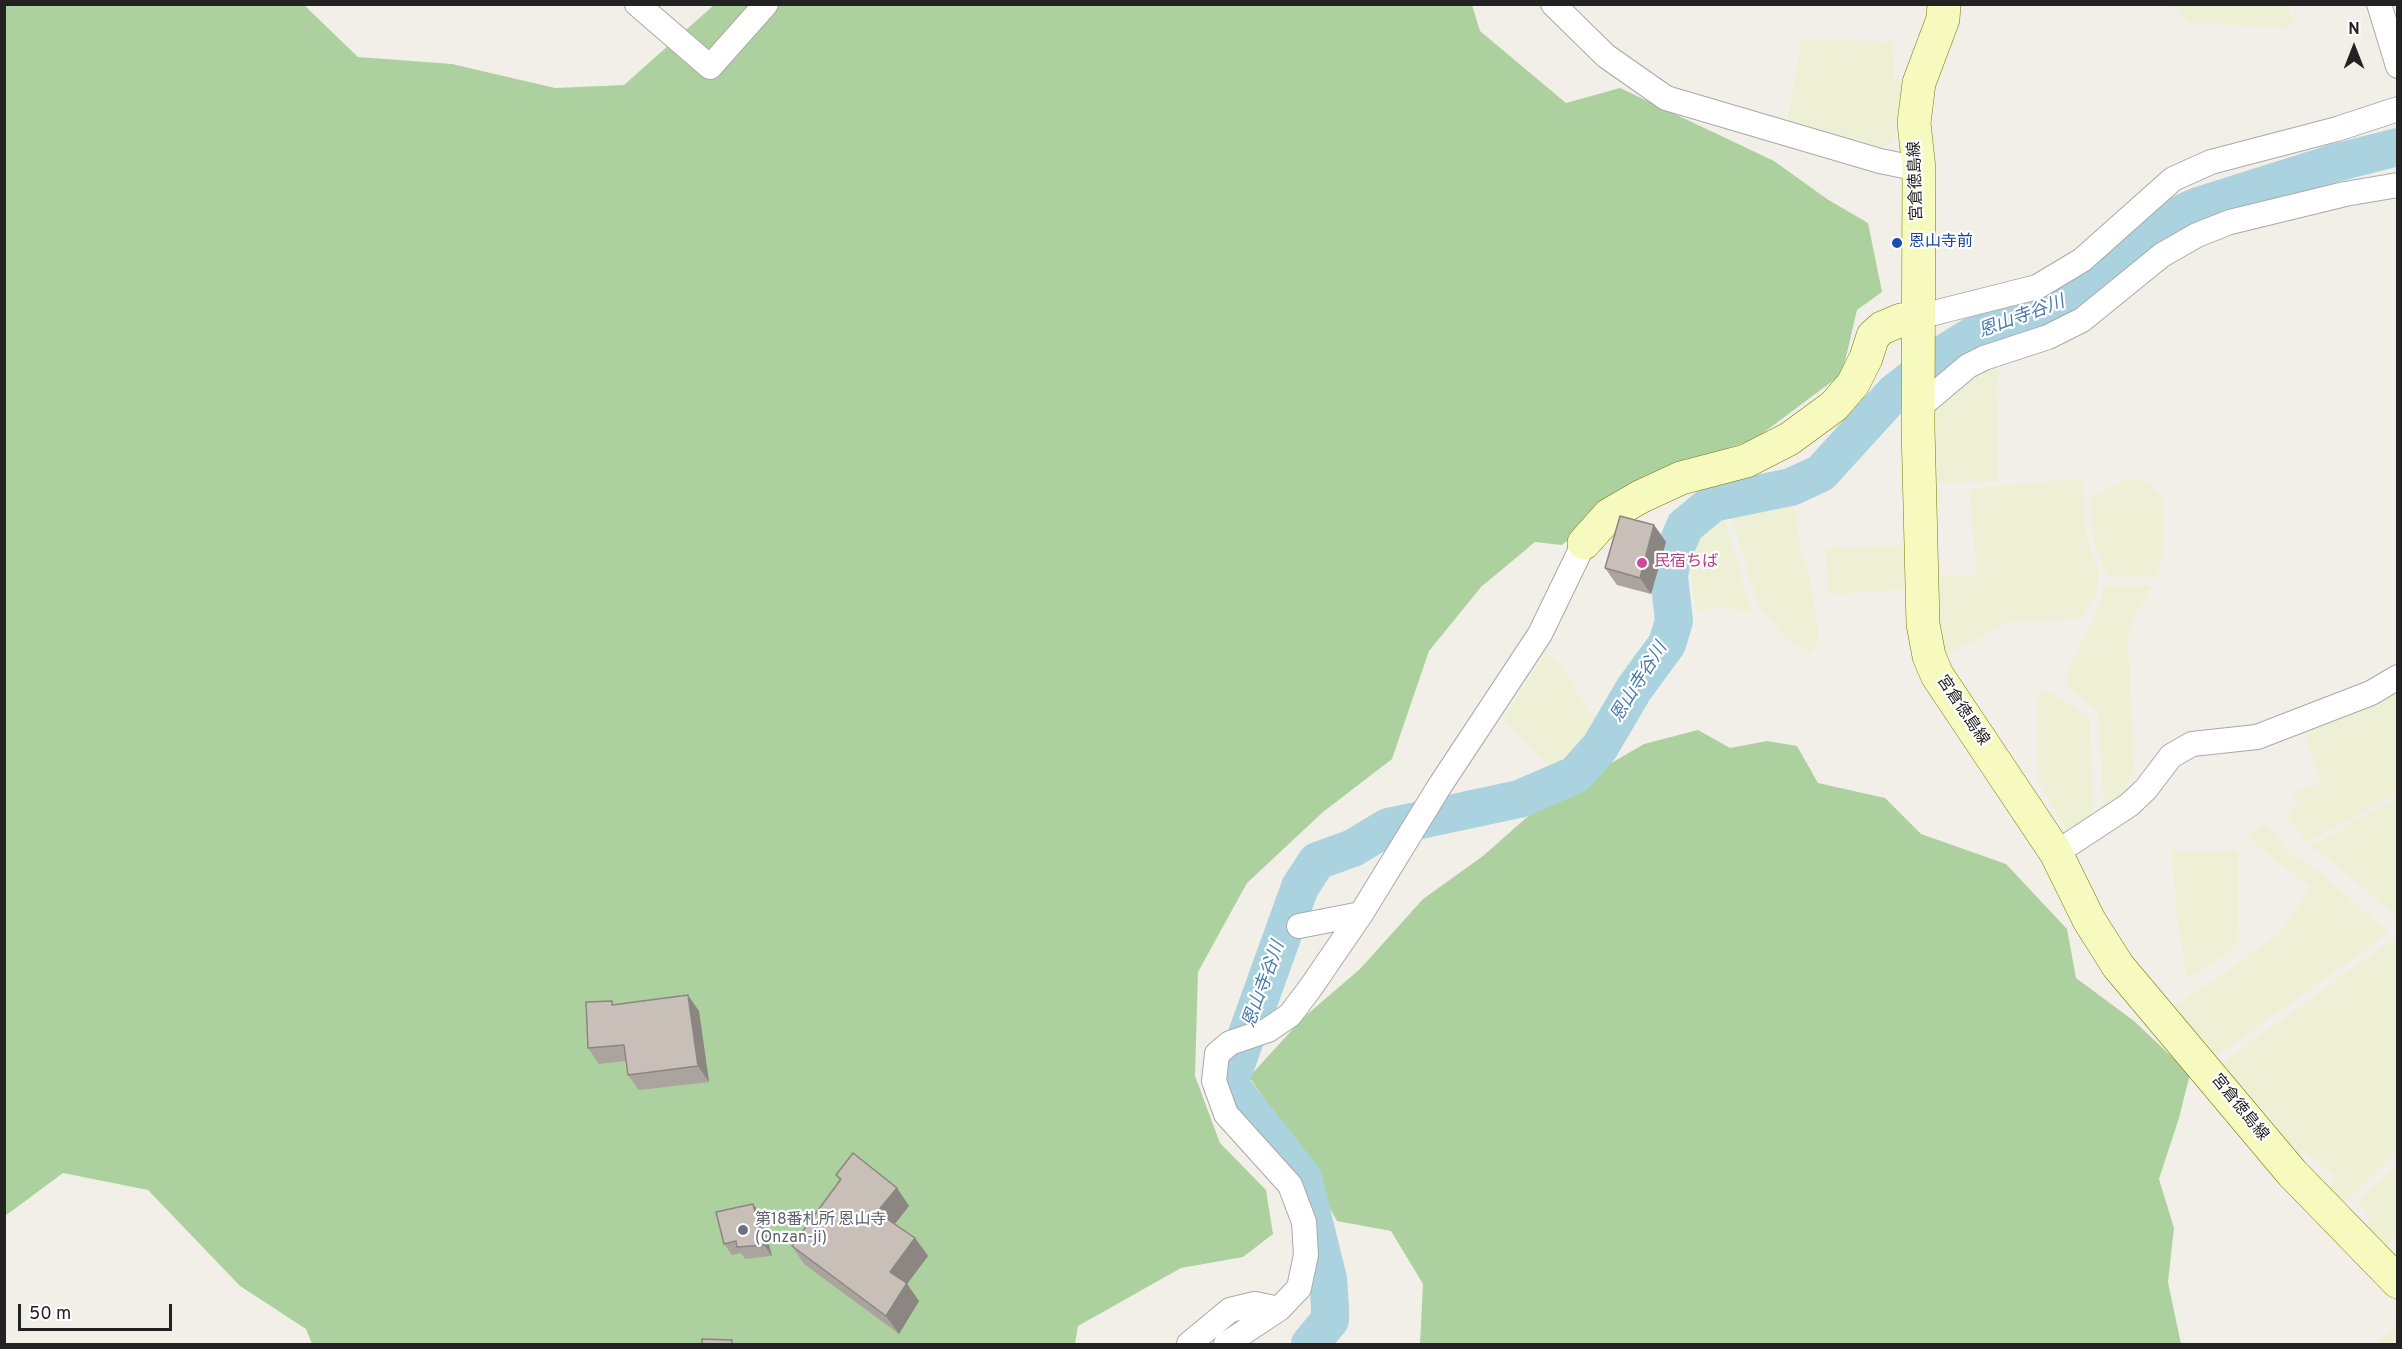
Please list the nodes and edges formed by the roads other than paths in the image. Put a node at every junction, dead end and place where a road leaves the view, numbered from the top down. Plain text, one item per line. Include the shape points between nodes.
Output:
1 (637, 4) edge
2 (766, 4) edge
3 (1553, 4) edge
4 (1944, 4) edge
5 (2379, 4) edge
6 (2397, 66) edge
7 (2397, 109) edge
8 (1919, 169) junction
9 (2397, 185) edge
10 (1918, 331) junction
11 (1917, 402) junction
12 (1584, 543) joint
13 (2397, 677) edge
14 (2056, 853) junction
15 (1361, 914) junction
16 (1299, 926) dead end
17 (2397, 1282) edge
18 (1280, 1309) junction
19 (1189, 1344) edge
20 (1226, 1344) edge

1 - 2 street via 710,67
3 - 8 street via 1606,56 1666,98
4 - 8 main road, 宮倉徳島線 via 1943,19 1919,83 1914,123
5 - 6 street
7 - 10 street via 2211,162 2173,179 2082,260 2037,287
8 - 10 main road, 宮倉徳島線
9 - 11 street via 2241,219 2197,235 2162,255 2082,320 2048,337 1983,358
10 - 11 main road, 宮倉徳島線
10 - 12 main road via 1901,320 1882,328 1873,336 1853,384 1834,406 1789,439 1746,461 1681,477 1640,497 1610,515
11 - 14 main road, 宮倉徳島線 via 1923,624 1929,656 1937,675
12 - 15 street via 1540,634
13 - 14 street via 2340,706 2257,736 2192,744 2171,756 2129,805
14 - 17 main road, 宮倉徳島線 via 2089,920 2118,966 2292,1173
15 - 16 street
15 - 18 street via 1290,1015 1268,1030 1230,1043 1217,1054 1214,1081 1226,1113 1290,1185 1304,1222 1306,1255 1299,1288
18 - 19 street via 1255,1304 1230,1310
18 - 20 street

